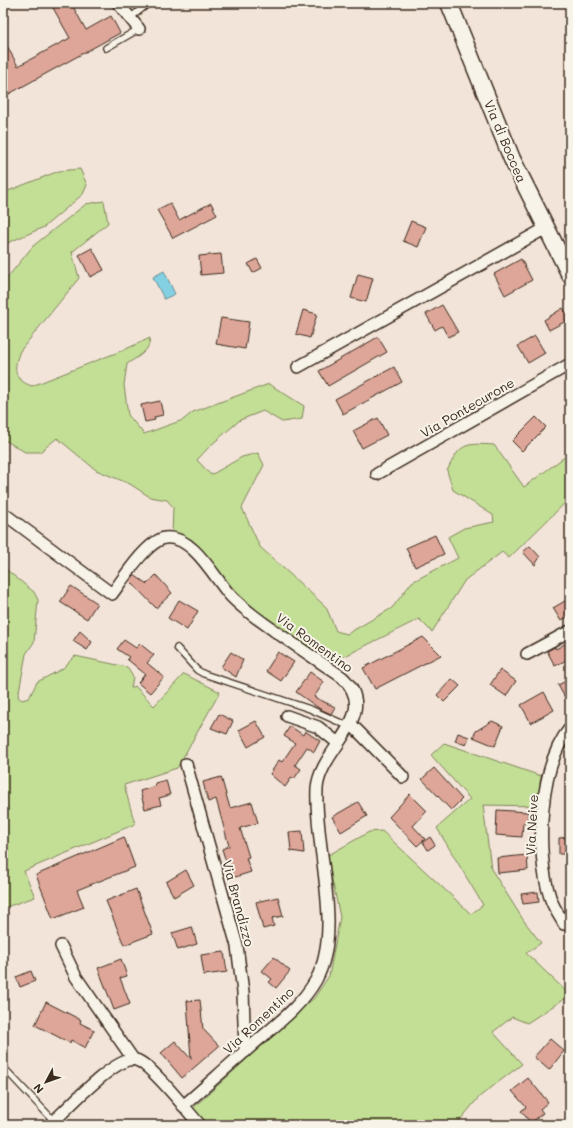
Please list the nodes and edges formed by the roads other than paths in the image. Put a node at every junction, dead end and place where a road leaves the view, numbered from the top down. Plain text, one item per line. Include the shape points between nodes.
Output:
1 (118, 3) edge
2 (149, 3) edge
3 (449, 3) edge
4 (130, 18) junction
5 (139, 30) joint
6 (106, 48) dead end
7 (546, 228) junction
8 (570, 275) edge
9 (570, 364) edge
10 (298, 367) dead end
11 (377, 474) dead end
12 (3, 513) edge
13 (570, 631) edge
14 (177, 648) dead end
15 (526, 654) dead end
16 (286, 716) dead end
17 (349, 725) junction
18 (570, 728) edge
19 (338, 743) junction
20 (186, 764) dead end
21 (403, 777) dead end
22 (564, 924) dead end
23 (61, 946) dead end
24 (244, 1052) junction
25 (133, 1059) junction
26 (3, 1067) edge
27 (183, 1106) junction
28 (52, 1123) edge
29 (200, 1125) edge

1 - 4 street
2 - 4 lane
3 - 7 street, Via di Boccea via 512,158
4 - 5 street
5 - 6 lane
7 - 8 street, Via di Boccea
7 - 10 street
9 - 11 street, Via Pontecurone
12 - 17 street, Via Romentino via 112,594 142,555 155,543 164,538 180,540 200,556 220,584 240,605 348,682 353,689 356,703
13 - 15 street
14 - 17 lane via 204,674 310,709
16 - 19 street via 318,727
17 - 19 street, Via Romentino
17 - 21 street
18 - 22 street, Via Neive via 553,758 542,825 543,861 548,890 553,906
19 - 24 street, Via Romentino via 318,783 328,934 322,968 302,1000
20 - 24 street, Via Brandizzo via 236,946 243,992
23 - 25 street via 76,976
24 - 27 street, Via Romentino
25 - 27 street via 151,1071
25 - 28 street via 123,1061 94,1082
26 - 28 lane
27 - 29 street

